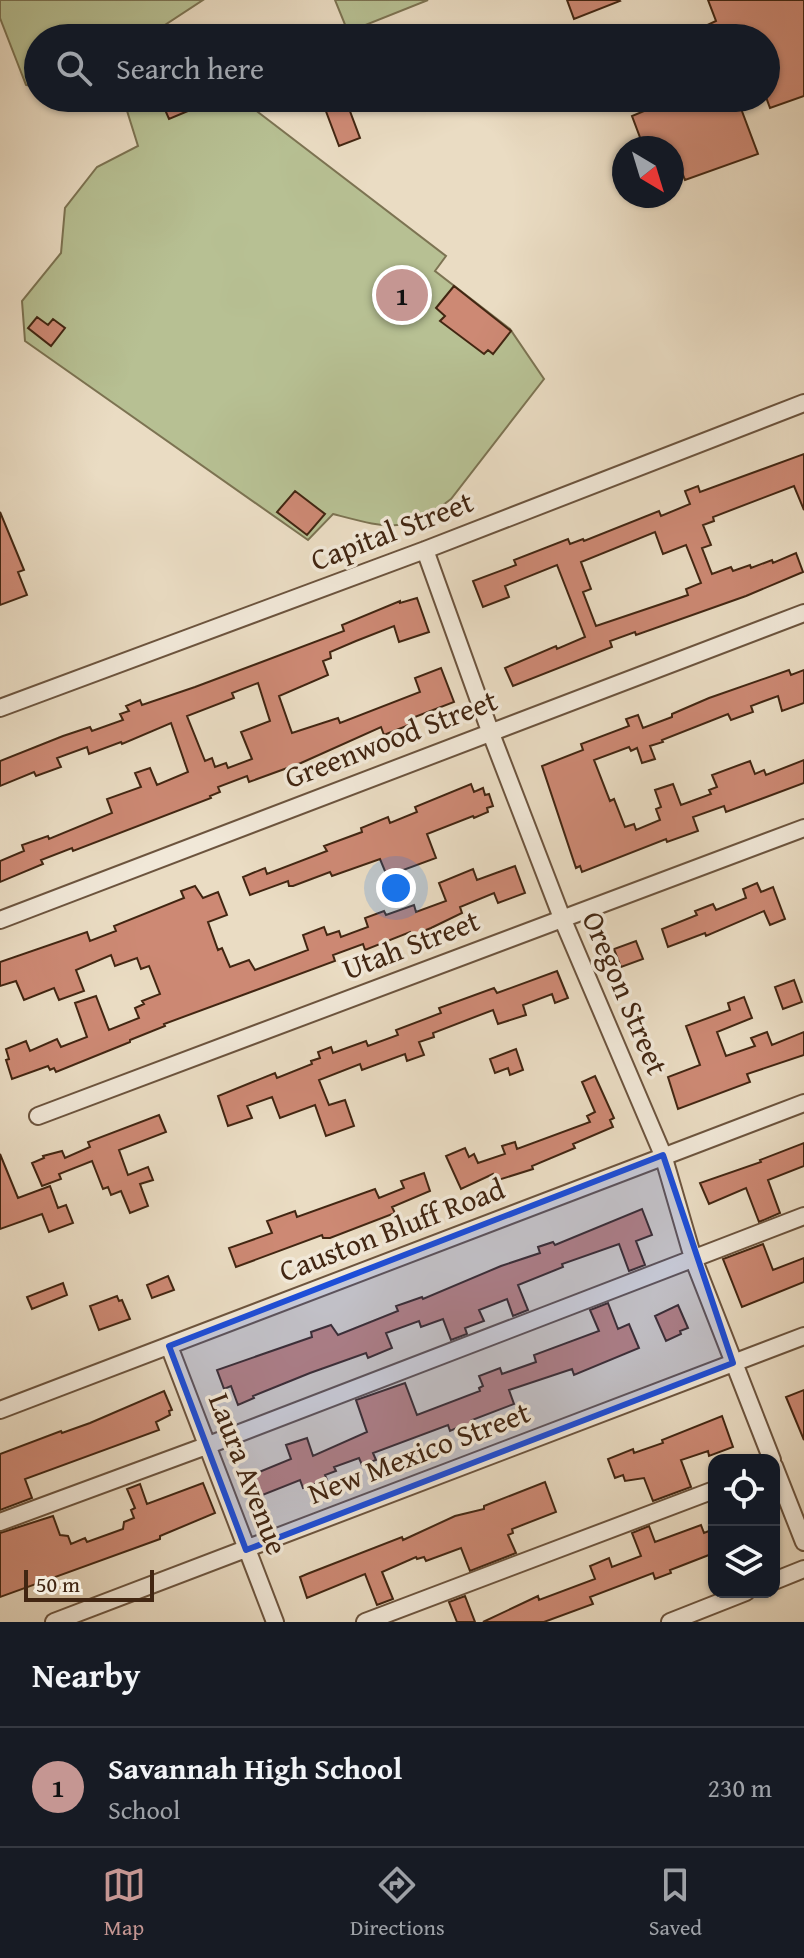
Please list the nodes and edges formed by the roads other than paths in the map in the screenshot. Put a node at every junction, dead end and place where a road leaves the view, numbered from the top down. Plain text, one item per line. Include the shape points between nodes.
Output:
1 (804, 403) edge
2 (425, 550) junction
3 (804, 613) edge
4 (0, 708) edge
5 (490, 731) junction
6 (804, 828) edge
7 (562, 918) junction
8 (0, 920) edge
9 (804, 1103) edge
10 (38, 1116) dead end
11 (663, 1155) junction
12 (804, 1216) edge
13 (693, 1258) junction
14 (804, 1336) edge
15 (169, 1346) junction
16 (733, 1363) junction
17 (0, 1410) edge
18 (206, 1446) junction
19 (770, 1454) edge
20 (780, 1482) edge
21 (708, 1492) edge
22 (0, 1522) edge
23 (804, 1542) edge
24 (246, 1550) junction
25 (804, 1569) edge
26 (780, 1579) edge
27 (731, 1598) edge
28 (54, 1622) edge
29 (275, 1622) edge
30 (365, 1622) edge
31 (670, 1622) edge

1 - 2 street, Capital Street
2 - 4 street, Capital Street
2 - 5 street, Oregon Street
3 - 5 street, Greenwood Street
5 - 7 street, Oregon Street
5 - 8 street, Greenwood Street
6 - 7 street, Utah Street
7 - 10 street, Utah Street
7 - 11 street, Oregon Street
9 - 11 street, Causton Bluff Road
11 - 13 street, Oregon Street
11 - 15 street, Causton Bluff Road
12 - 13 street
13 - 16 street, Oregon Street
13 - 18 street
14 - 16 street, New Mexico Street
15 - 17 street, Causton Bluff Road
15 - 18 street, Laura Avenue
16 - 19 street, Oregon Street
16 - 24 street, New Mexico Street
18 - 22 street
18 - 24 street, Laura Avenue
20 - 23 street
21 - 30 street
24 - 28 street, New Mexico Street
24 - 29 street, Laura Avenue
25 - 26 street
27 - 31 street

